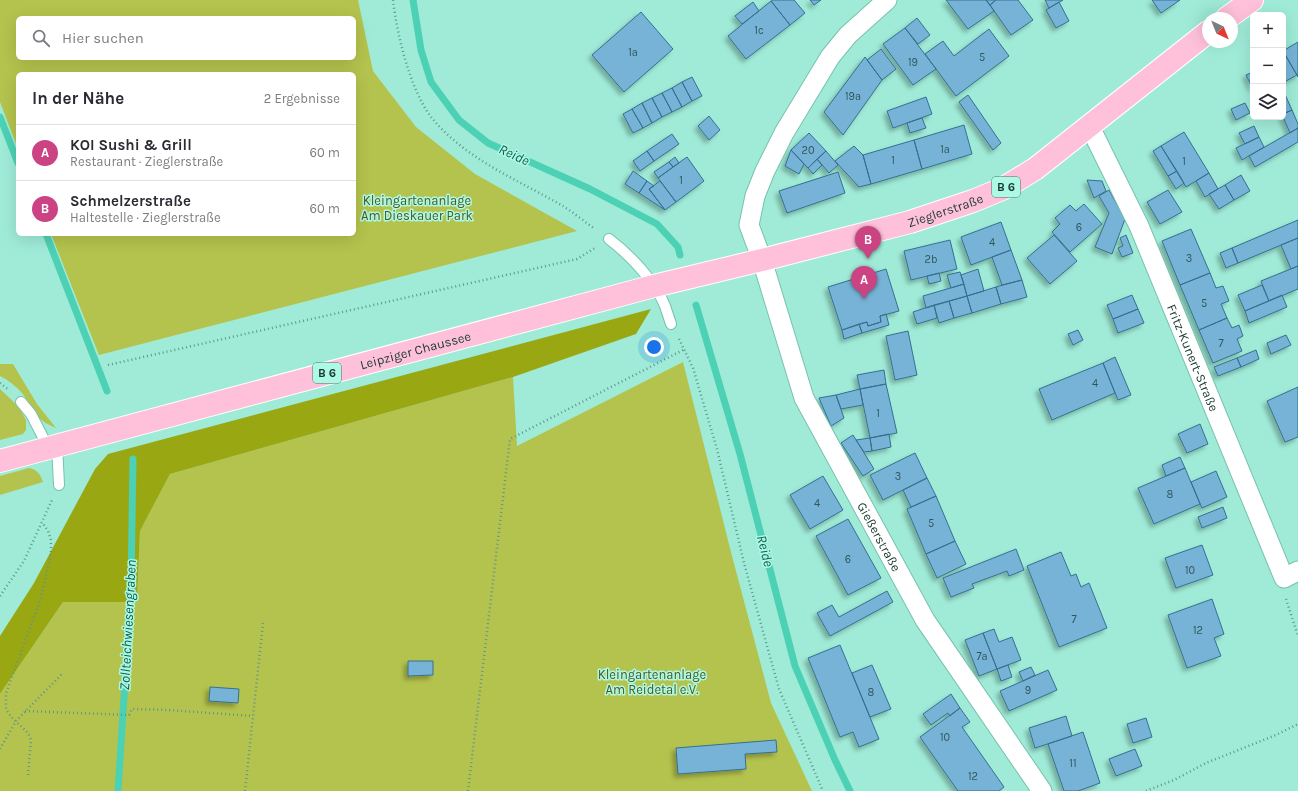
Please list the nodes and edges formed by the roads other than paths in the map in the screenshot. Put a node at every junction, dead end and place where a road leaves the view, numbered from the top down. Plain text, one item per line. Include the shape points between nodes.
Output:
1 (887, 0) edge
2 (1252, 0) edge
3 (1235, 12) edge
4 (1202, 37) edge
5 (1089, 125) junction
6 (609, 239) road end
7 (762, 260) junction
8 (660, 284) junction
9 (671, 324) road end
10 (21, 402) dead end
11 (53, 446) junction
12 (0, 461) edge
13 (59, 485) road end
14 (1291, 575) edge
15 (1042, 791) edge

1 - 7 street, Gießerstraße via 848,35 830,57 784,132 765,171 755,196 749,225
2 - 3 main road
4 - 5 main road, Zieglerstraße / B 6
5 - 7 main road, Zieglerstraße / B 6 via 1035,169 1002,189 973,202 910,222
5 - 14 street, Fritz-Kunert-Straße via 1139,226
6 - 8 lane
7 - 8 main road, Zieglerstraße / B 6
7 - 15 street, Gießerstraße via 804,398 925,620
8 - 9 lane
8 - 11 main road, Leipziger Chaussee / B 6
10 - 11 lane
11 - 12 main road, Leipziger Chaussee / B 6
11 - 13 lane

